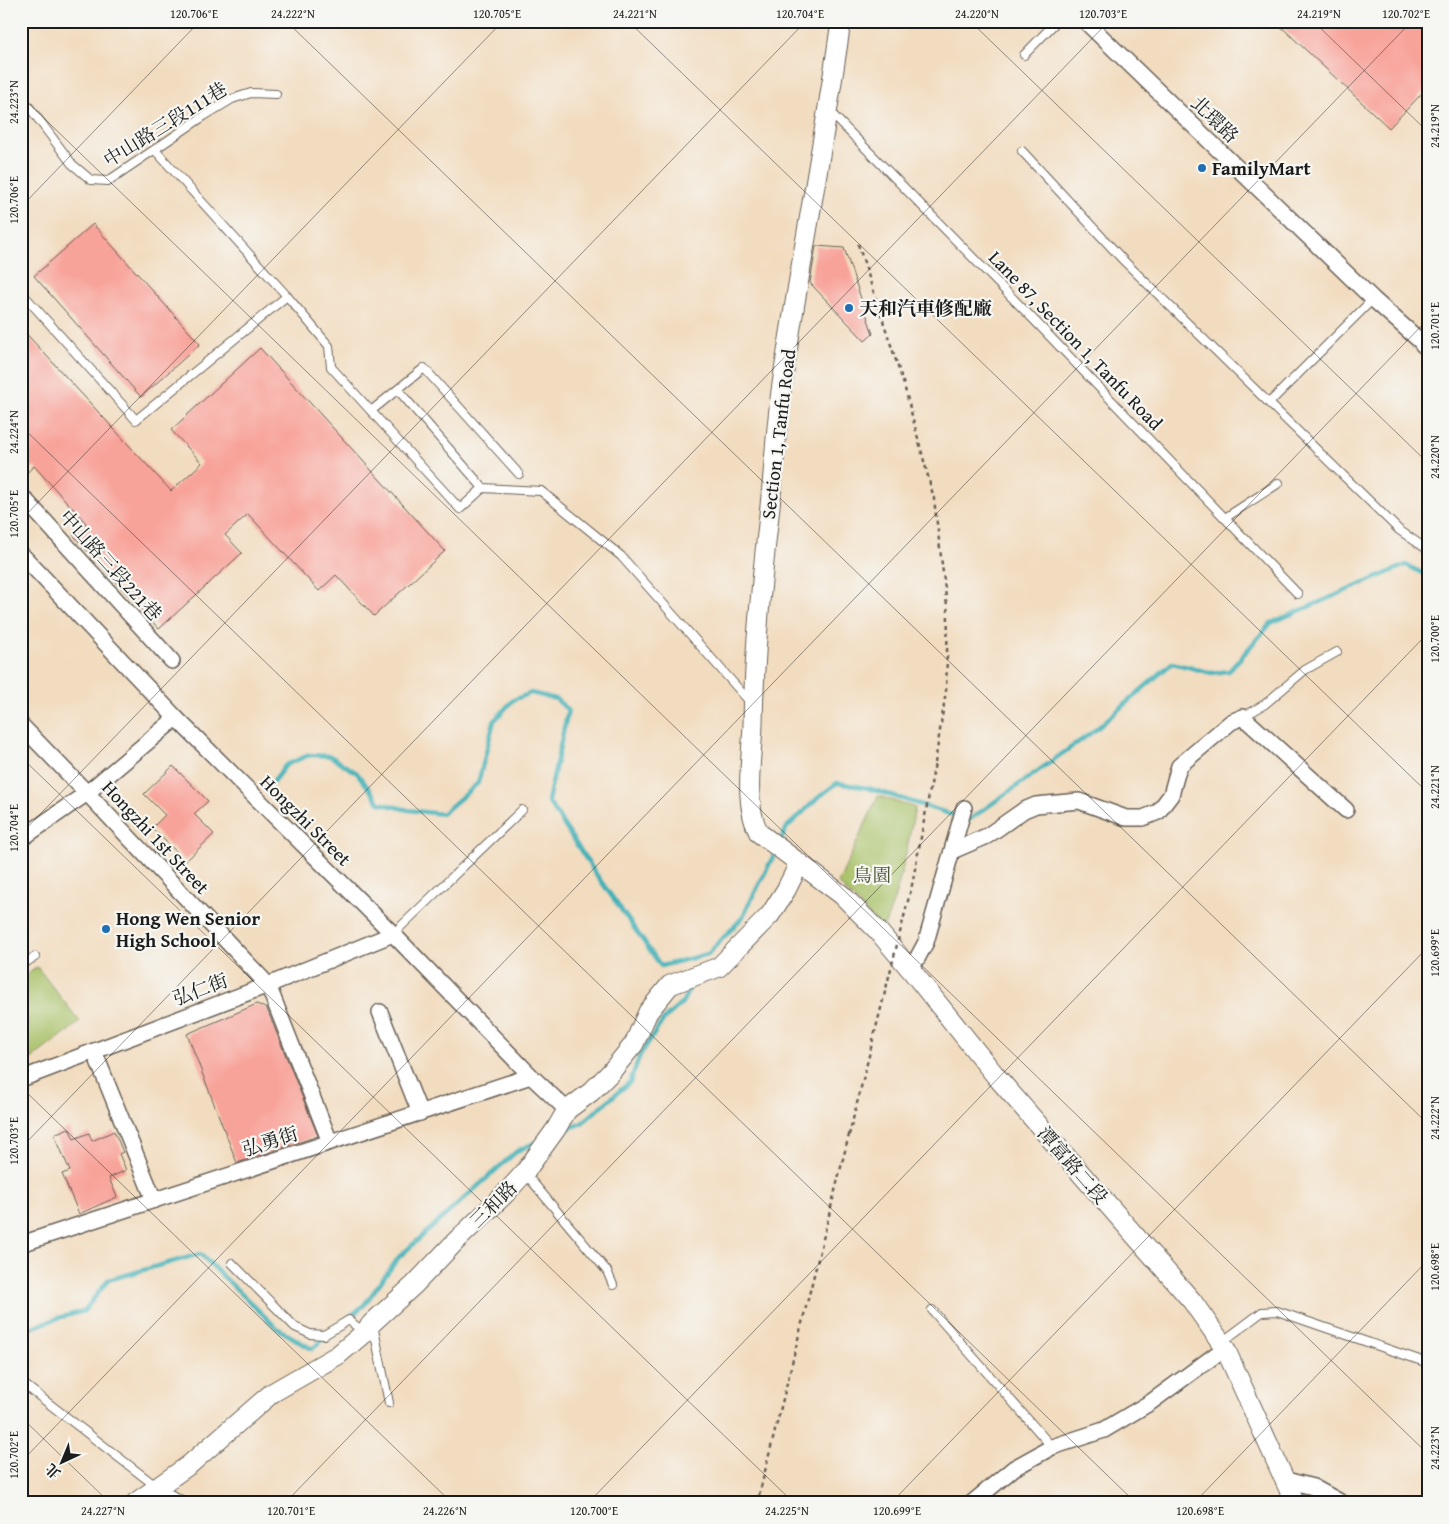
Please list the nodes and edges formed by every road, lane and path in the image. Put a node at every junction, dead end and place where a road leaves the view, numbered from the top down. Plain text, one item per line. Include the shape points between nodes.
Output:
1 (841, 21) edge
2 (1057, 21) edge
3 (1085, 21) edge
4 (1024, 55) dead end
5 (276, 94) dead end
6 (21, 96) edge
7 (828, 111) junction
8 (155, 150) junction
9 (1022, 151) dead end
10 (858, 244) dead end
11 (21, 292) edge
12 (287, 296) junction
13 (1373, 299) junction
14 (1426, 344) edge
15 (398, 390) junction
16 (1268, 403) junction
17 (371, 412) junction
18 (518, 474) dead end
19 (1279, 483) dead end
20 (483, 488) junction
21 (21, 495) edge
22 (1225, 518) junction
23 (1428, 550) edge
24 (21, 554) edge
25 (1298, 594) dead end
26 (1337, 652) dead end
27 (172, 661) dead end
28 (753, 705) junction
29 (1243, 717) junction
30 (176, 718) junction
31 (21, 725) edge
32 (87, 793) junction
33 (522, 810) dead end
34 (964, 810) dead end
35 (1346, 810) dead end
36 (21, 838) edge
37 (954, 844) junction
38 (794, 860) junction
39 (392, 934) junction
40 (35, 957) dead end
41 (21, 965) edge
42 (912, 970) junction
43 (268, 985) junction
44 (380, 1012) dead end
45 (94, 1051) junction
46 (532, 1076) junction
47 (21, 1079) edge
48 (567, 1110) junction
49 (420, 1113) junction
50 (330, 1142) junction
51 (525, 1172) junction
52 (154, 1200) junction
53 (21, 1244) edge
54 (232, 1263) dead end
55 (612, 1285) dead end
56 (932, 1310) dead end
57 (368, 1328) junction
58 (1224, 1345) junction
59 (1428, 1364) edge
60 (21, 1382) edge
61 (389, 1402) dead end
62 (1052, 1447) junction
63 (1286, 1480) junction
64 (157, 1487) junction
65 (135, 1503) edge
66 (187, 1503) edge
67 (757, 1503) edge
68 (972, 1503) edge
69 (1295, 1503) edge
70 (1342, 1503) edge

1 - 7 street, Section 1, Tanfu Road
2 - 4 lane
3 - 13 street, 北環路
5 - 8 lane, 中山路三段111巷 via 251,94 232,99
6 - 8 lane, 中山路三段111巷 via 72,164 91,180 108,180
7 - 22 lane, Lane 87, Section 1, Tanfu Road
7 - 28 street, Section 1, Tanfu Road via 781,393
8 - 12 lane
9 - 16 lane via 1124,261
10 - 67 path, bridge via 904,385 934,499 948,614 946,691 912,885
11 - 12 lane via 136,420
12 - 17 lane via 329,346 331,367
13 - 14 street, 北環路
13 - 16 lane
15 - 17 lane
15 - 18 lane via 424,368
15 - 20 lane
16 - 23 lane via 1400,530
17 - 20 lane via 460,509
19 - 22 lane
20 - 28 lane via 541,491 621,556
21 - 27 street, 中山路三段221巷
22 - 25 lane, Lane 87, Section 1, Tanfu Road
24 - 30 street, Hongzhi Street
26 - 29 lane via 1305,670 1265,704
28 - 38 street, Section 1, Tanfu Road via 750,812 759,833
29 - 35 street
29 - 37 street via 1231,722 1179,766 1171,795 1158,812 1143,818 1126,818 1079,801 1036,805 987,836
30 - 32 street
30 - 39 street, Hongzhi Street
31 - 32 street, Hongzhi 1st Street
32 - 36 street
32 - 43 street, Hongzhi 1st Street
33 - 39 lane
34 - 37 street
37 - 42 street via 926,942
38 - 42 street, 潭富路二段 via 842,895
38 - 48 street, 三和路 via 786,890 770,915 719,967 670,985 648,1012 634,1044 616,1066 591,1092
39 - 43 street, 弘仁街
39 - 46 street, Hongzhi Street
40 - 41 lane
42 - 58 street, 潭富路二段 via 995,1075 1192,1301
43 - 45 street, 弘仁街
43 - 50 street, Hongzhi 1st Street
44 - 49 street
45 - 47 street, 弘仁街
45 - 52 street
46 - 48 street, Hongzhi Street
46 - 49 street, 弘勇街
48 - 51 street, 三和路
49 - 50 street, 弘勇街
50 - 52 street, 弘勇街
51 - 55 lane via 607,1270
51 - 57 street, 三和路
52 - 53 street, 弘勇街
54 - 57 lane via 295,1327 310,1334 324,1335 349,1320
56 - 62 lane
57 - 61 lane
57 - 64 street, 三和路 via 338,1355 272,1393 189,1465
58 - 59 lane via 1262,1312 1277,1311
58 - 62 street via 1151,1402 1104,1430
58 - 63 street, 潭富路二段
60 - 64 lane
62 - 68 street via 1014,1468
63 - 69 street, 潭富路二段
63 - 70 street via 1313,1487
64 - 65 street, 三和路
64 - 66 lane

